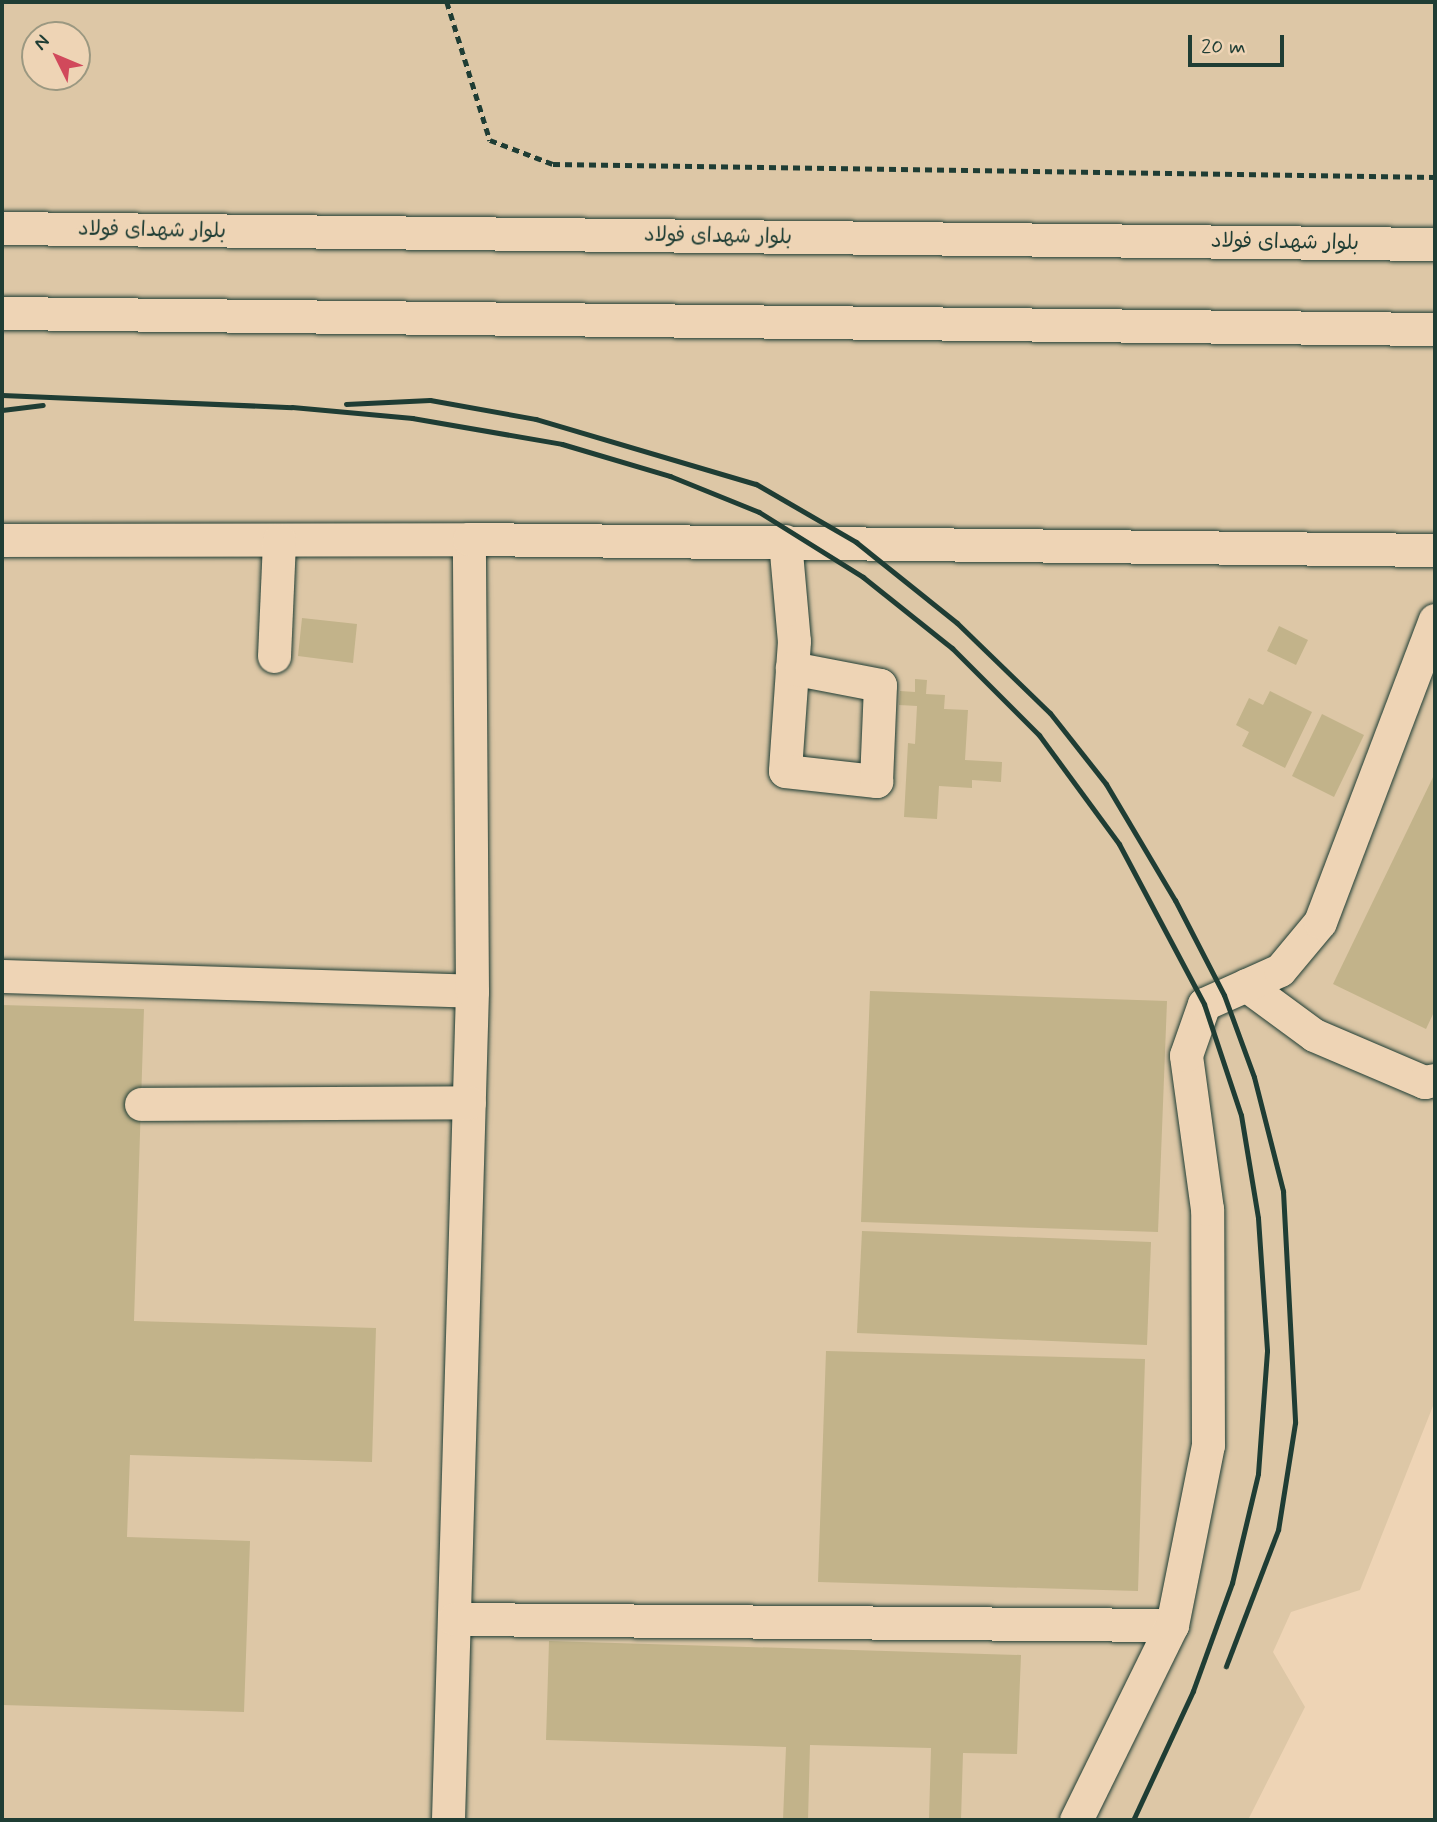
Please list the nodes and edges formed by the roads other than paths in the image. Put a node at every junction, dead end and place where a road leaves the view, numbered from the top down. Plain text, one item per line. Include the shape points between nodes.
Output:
1 (2, 228) edge
2 (1435, 244) edge
3 (2, 313) edge
4 (1435, 329) edge
5 (469, 539) junction
6 (2, 540) edge
7 (279, 540) junction
8 (785, 541) junction
9 (1435, 550) edge
10 (1435, 620) edge
11 (274, 656) dead end
12 (792, 668) dead end
13 (2, 976) edge
14 (1246, 985) junction
15 (472, 992) junction
16 (1435, 1080) edge
17 (469, 1101) junction
18 (141, 1104) dead end
19 (454, 1619) junction
20 (1172, 1625) junction
21 (448, 1820) edge
22 (1076, 1820) edge

1 - 2 street, بلوار شهدای فولاد
3 - 4 street
5 - 7 street
5 - 8 street
5 - 15 street
6 - 7 street
7 - 11 street
8 - 9 street
8 - 12 street
10 - 14 street via 1320,922 1280,970
13 - 15 street
14 - 16 street via 1314,1035 1424,1082
14 - 20 street via 1204,1004 1186,1055 1207,1209 1208,1445
15 - 17 street
17 - 18 street
17 - 19 street
19 - 20 street
19 - 21 street
20 - 22 street

